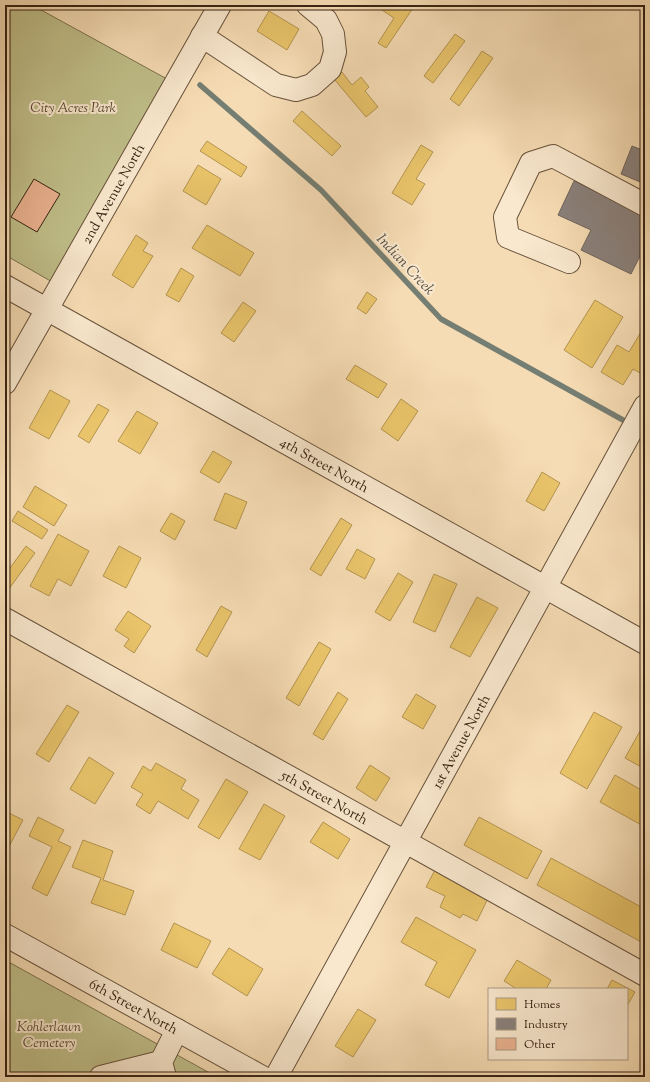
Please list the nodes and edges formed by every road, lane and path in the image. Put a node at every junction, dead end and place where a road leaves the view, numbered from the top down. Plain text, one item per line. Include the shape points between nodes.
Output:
1 (220, 5) edge
2 (308, 5) edge
3 (202, 36) junction
4 (645, 205) edge
5 (568, 262) dead end
6 (5, 286) edge
7 (47, 310) junction
8 (5, 383) edge
9 (645, 406) edge
10 (545, 587) junction
11 (5, 619) edge
12 (645, 643) edge
13 (405, 842) junction
14 (5, 935) edge
15 (645, 975) edge
16 (177, 1030) junction
17 (163, 1070) edge
18 (101, 1077) edge
19 (262, 1077) edge
20 (276, 1077) edge

1 - 3 street, 2nd Avenue North
2 - 3 street via 326,20 333,34 335,52 330,69 312,85 296,90 276,85
3 - 7 street, 2nd Avenue North
4 - 5 street via 553,156 531,163 505,217 508,237
6 - 7 street, 4th Street North
7 - 8 street, 2nd Avenue North
7 - 10 street, 4th Street North
9 - 10 street, 1st Avenue North
10 - 12 street, 4th Street North
10 - 13 street, 1st Avenue North
11 - 13 street, 5th Street North
13 - 15 street, 5th Street North
13 - 20 street, 1st Avenue North
14 - 16 street, 6th Street North
16 - 17 street
16 - 19 street, 6th Street North
17 - 18 street

